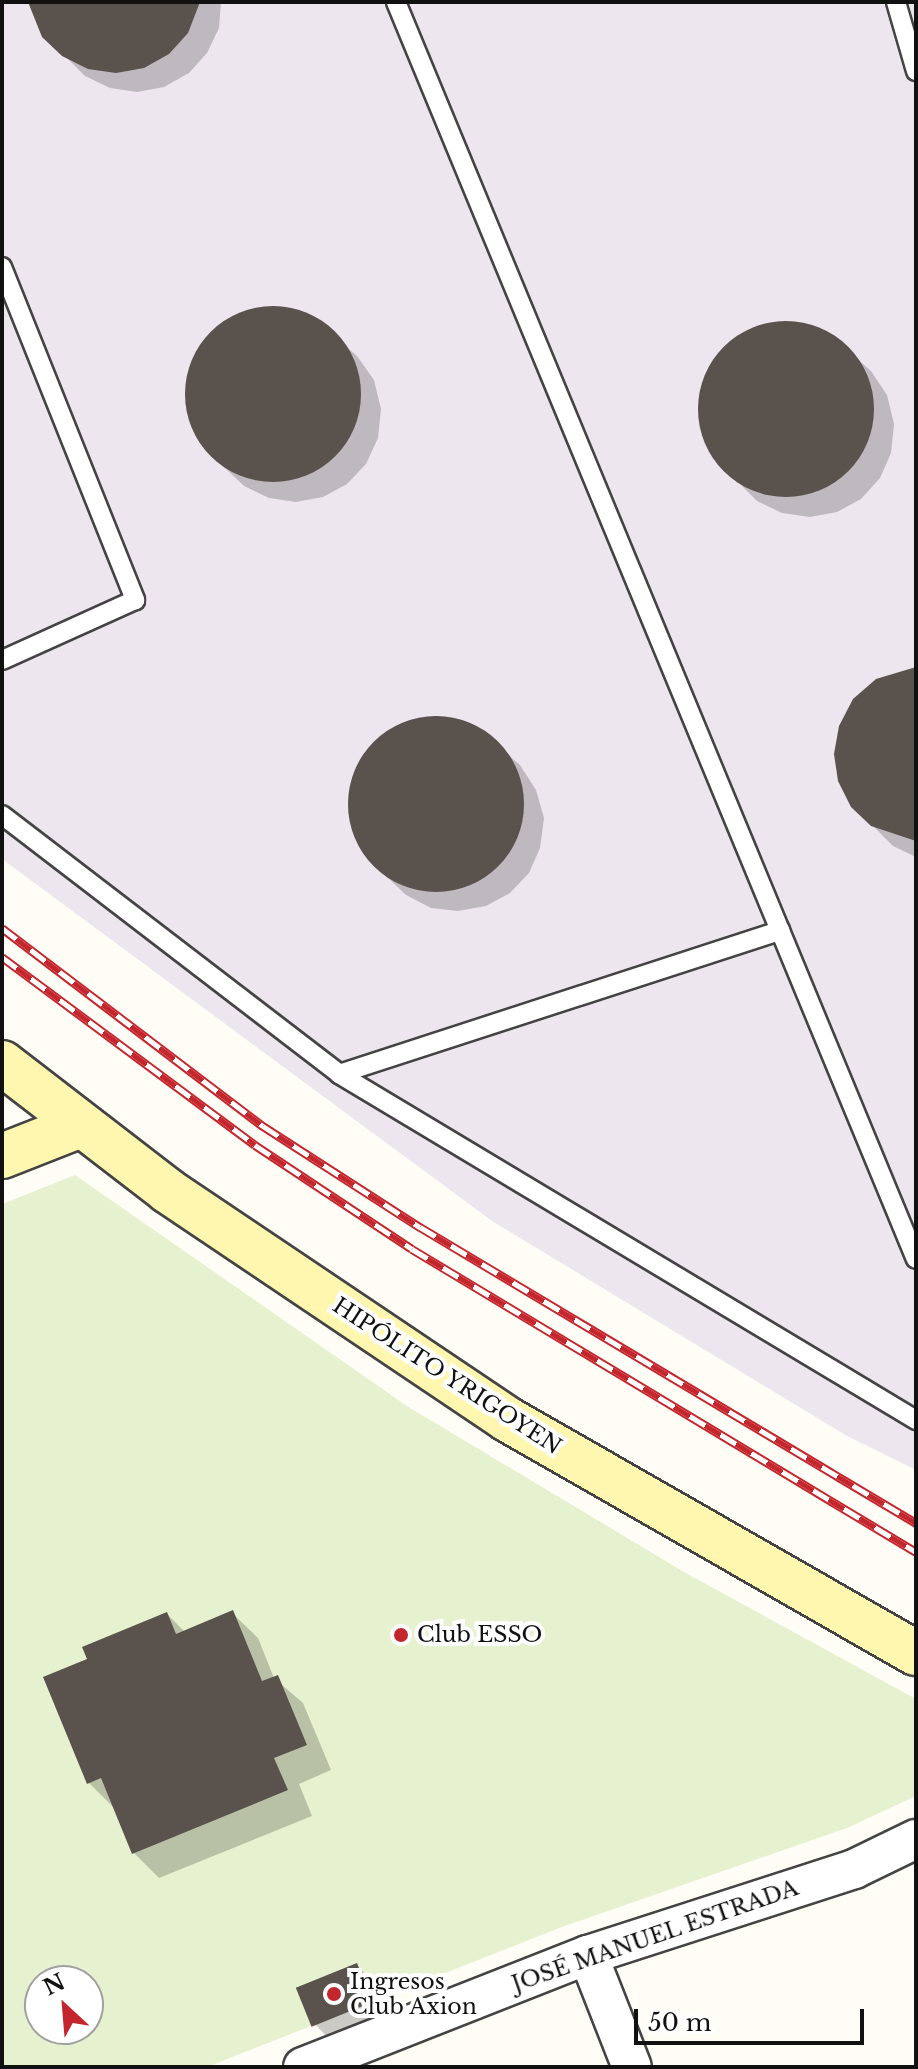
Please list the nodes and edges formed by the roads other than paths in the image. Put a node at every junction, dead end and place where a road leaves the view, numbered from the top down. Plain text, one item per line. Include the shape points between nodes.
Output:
1 (396, 2) edge
2 (896, 2) edge
3 (916, 71) edge
4 (2, 267) edge
5 (2, 660) edge
6 (2, 815) edge
7 (780, 931) junction
8 (2, 1063) edge
9 (339, 1074) junction
10 (78, 1126) junction
11 (2, 1156) edge
12 (916, 1259) edge
13 (916, 1420) edge
14 (916, 1653) edge
15 (916, 1839) edge
16 (588, 1955) junction
17 (303, 2067) edge
18 (632, 2067) edge

1 - 7 lane
2 - 3 lane
4 - 5 lane via 135,600
6 - 9 lane
7 - 9 lane
7 - 12 lane
8 - 10 street, HIPÓLITO YRIGOYEN
9 - 13 lane
10 - 11 street
10 - 14 street, HIPÓLITO YRIGOYEN via 507,1419
15 - 16 street, JOSÉ MANUEL ESTRADA via 854,1869
16 - 17 street, JOSÉ MANUEL ESTRADA
16 - 18 street

